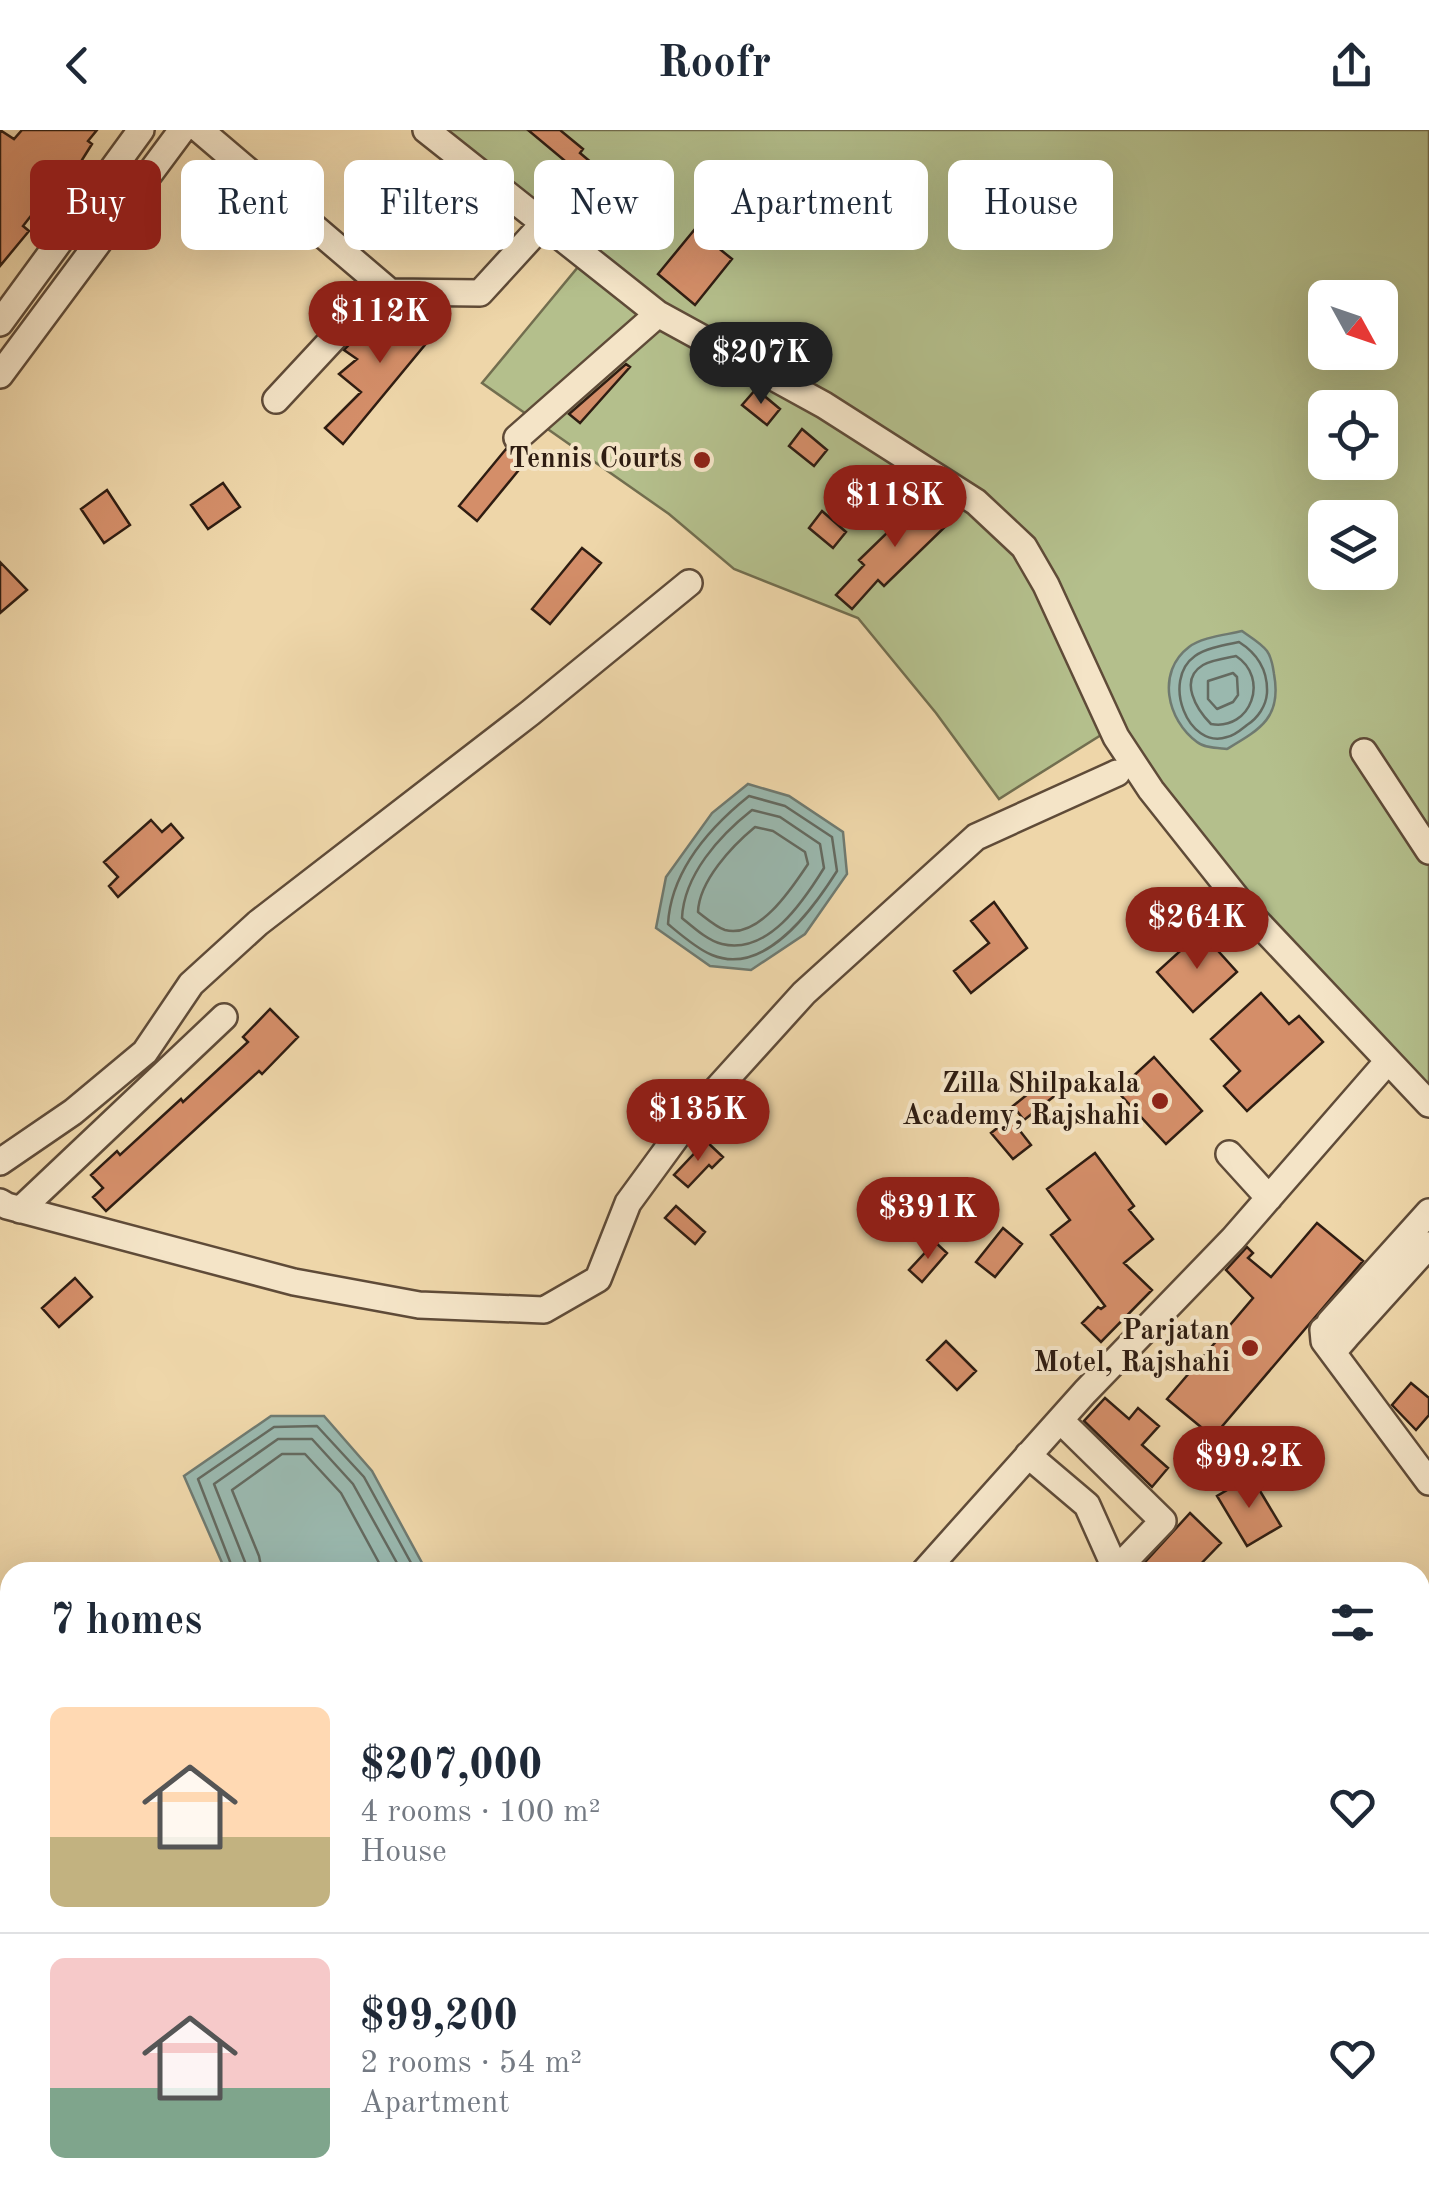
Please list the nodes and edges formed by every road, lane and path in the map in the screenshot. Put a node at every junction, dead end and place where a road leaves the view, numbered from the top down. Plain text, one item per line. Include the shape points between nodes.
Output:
1 (141, 130) edge
2 (182, 130) edge
3 (200, 130) edge
4 (426, 130) edge
5 (534, 214) edge
6 (534, 233) edge
7 (579, 250) edge
8 (382, 286) junction
9 (658, 314) junction
10 (0, 323) edge
11 (0, 375) edge
12 (276, 400) dead end
13 (518, 438) dead end
14 (689, 583) dead end
15 (1364, 752) dead end
16 (1117, 773) dead end
17 (1429, 851) edge
18 (224, 1016) dead end
19 (1388, 1060) junction
20 (1429, 1104) edge
21 (1229, 1154) dead end
22 (0, 1162) edge
23 (1268, 1198) junction
24 (10, 1206) edge
25 (1429, 1212) edge
26 (1429, 1245) edge
27 (1334, 1333) junction
28 (1060, 1420) junction
29 (1028, 1455) junction
30 (1429, 1482) edge
31 (933, 1562) edge
32 (1112, 1562) edge
33 (1124, 1562) edge

1 - 10 street
2 - 11 street
3 - 8 street
4 - 5 street
6 - 8 street via 480,293 390,292
7 - 9 street
8 - 12 street
9 - 13 street
9 - 19 street via 961,492 1024,547 1116,737 1151,790 1247,911
14 - 22 street via 258,923 191,984 146,1052
15 - 17 street
16 - 24 street via 976,836 804,994 688,1121 628,1202 598,1280 544,1310 419,1304 294,1282
18 - 24 street
19 - 20 street
19 - 23 street
21 - 23 street
23 - 28 street
25 - 27 street
26 - 27 street
27 - 30 street
28 - 29 street
28 - 33 street via 1164,1521
29 - 31 street
29 - 32 street via 1086,1504

